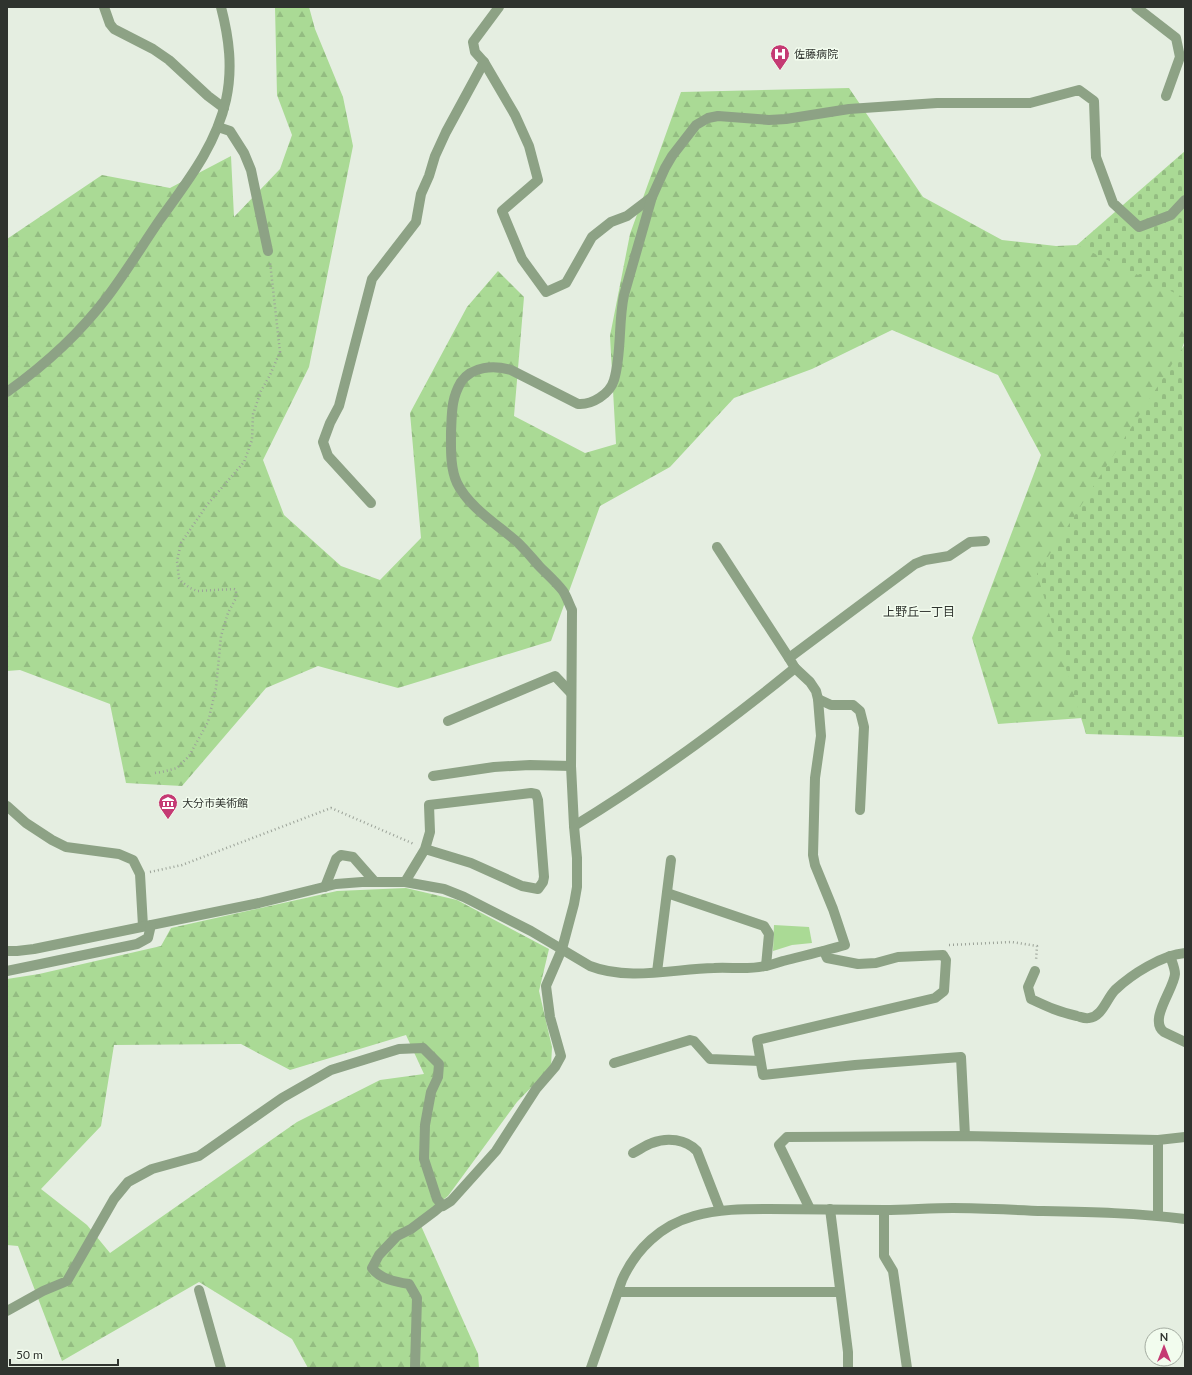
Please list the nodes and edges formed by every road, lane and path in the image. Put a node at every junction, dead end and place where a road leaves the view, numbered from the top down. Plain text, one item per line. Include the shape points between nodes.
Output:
1 (104, 7) edge
2 (221, 7) edge
3 (499, 7) edge
4 (1136, 7) edge
5 (484, 62) junction
6 (1166, 96) dead end
7 (224, 108) junction
8 (218, 127) junction
9 (652, 197) junction
10 (1185, 200) edge
11 (268, 251) joint
12 (7, 392) edge
13 (371, 503) dead end
14 (985, 541) dead end
15 (717, 547) dead end
16 (789, 658) junction
17 (795, 668) junction
18 (571, 693) junction
19 (818, 699) junction
20 (448, 721) dead end
21 (571, 766) junction
22 (155, 773) dead end
23 (433, 776) dead end
24 (7, 806) edge
25 (860, 810) dead end
26 (574, 826) junction
27 (425, 849) junction
28 (671, 860) dead end
29 (140, 874) junction
30 (375, 882) junction
31 (405, 882) junction
32 (325, 887) junction
33 (667, 893) junction
34 (147, 925) junction
35 (562, 949) junction
36 (7, 951) edge
37 (824, 951) junction
38 (1185, 953) edge
39 (1170, 956) junction
40 (766, 966) junction
41 (7, 971) edge
42 (1035, 971) dead end
43 (656, 972) junction
44 (1185, 1042) edge
45 (760, 1061) junction
46 (614, 1063) dead end
47 (965, 1136) junction
48 (1185, 1137) edge
49 (1158, 1140) junction
50 (633, 1153) dead end
51 (442, 1205) junction
52 (810, 1208) junction
53 (830, 1209) junction
54 (720, 1210) junction
55 (884, 1210) junction
56 (1158, 1216) junction
57 (1185, 1219) edge
58 (199, 1290) dead end
59 (618, 1292) junction
60 (840, 1292) junction
61 (7, 1311) edge
62 (220, 1368) edge
63 (416, 1368) edge
64 (591, 1368) edge
65 (848, 1368) edge
66 (907, 1368) edge

1 - 7 street via 114,29 169,60
2 - 7 street via 230,54 229,83
3 - 5 street via 473,42 475,52
4 - 6 street via 1176,38 1180,57
5 - 9 street via 515,115 529,146 538,180 502,211 522,259 546,292 566,283 592,237
5 - 13 street via 435,156 421,194 416,222 372,279 339,406 323,442 328,456
7 - 8 street
8 - 11 street via 230,132 244,153 251,170
8 - 12 street via 195,170 108,296 49,360
9 - 10 street via 672,156 696,126 708,118 718,116 786,120 849,109 937,103 1030,103 1079,90 1094,101 1096,157 1113,203 1139,227 1171,215
9 - 18 street via 624,295 614,381 604,395 585,405 578,404 499,366 485,367 464,378 453,400 452,468 457,483 485,516 517,541 563,591 568,600 572,610
11 - 22 path via 280,352 253,414 252,440 244,462 207,505 181,543 176,561 179,578 190,588 198,591 234,588 236,598 221,636 216,688 208,722 189,756 177,768
14 - 16 street via 970,542 949,556 924,560 916,564
15 - 16 street
16 - 17 street
17 - 19 street via 810,682
17 - 26 street via 750,705 662,768
18 - 20 street via 555,676
18 - 21 street
19 - 25 street via 832,705 853,705 860,711 864,728
19 - 37 street via 821,736 815,778 813,855 845,945
21 - 23 street via 530,765
21 - 26 street
24 - 29 street via 26,823 52,840 66,847 119,854 133,860
26 - 35 street via 577,887
27 - 27 street via 471,863 522,886 538,889 544,877 536,794 429,805 430,832
27 - 29 path via 331,808 182,864
27 - 31 street
28 - 33 street
29 - 34 street
30 - 31 street
30 - 32 street
30 - 32 street via 353,857 341,855 336,859
31 - 35 street via 444,889 464,897
32 - 34 street
33 - 40 street via 764,926 769,934
33 - 43 street
34 - 36 street via 34,949
34 - 41 street via 148,938 137,944
35 - 43 street via 580,961 600,969 636,973
35 - 51 street via 546,986 550,1017 561,1056 496,1151 451,1201
37 - 40 street
37 - 45 street via 828,958 858,964 943,955 946,960 944,990 935,998 757,1040
38 - 39 street
39 - 42 street via 1140,971 1108,998 1096,1016 1090,1018 1056,1011 1031,999 1028,987
39 - 44 street via 1175,975 1158,1019 1159,1026 1164,1032
40 - 43 street
45 - 46 street via 710,1059 694,1041 690,1040
45 - 47 street via 763,1075 961,1057
47 - 49 street
47 - 52 street via 787,1137 779,1145
48 - 49 street
49 - 56 street
50 - 54 street via 661,1140 683,1141 691,1145 697,1151
51 - 61 street via 437,1199 424,1159 425,1125 439,1064 423,1048 399,1050 331,1070 282,1098 199,1156 152,1169 128,1182 114,1199 67,1281
51 - 63 street via 412,1229 397,1236 379,1255 372,1268 376,1274 409,1284 416,1298
52 - 53 street
52 - 54 street
53 - 55 street
53 - 60 street
54 - 59 street via 680,1221 651,1239 627,1269
55 - 56 street via 953,1208
55 - 66 street via 884,1256 892,1271
56 - 57 street
58 - 62 street
59 - 60 street
59 - 64 street
60 - 65 street

